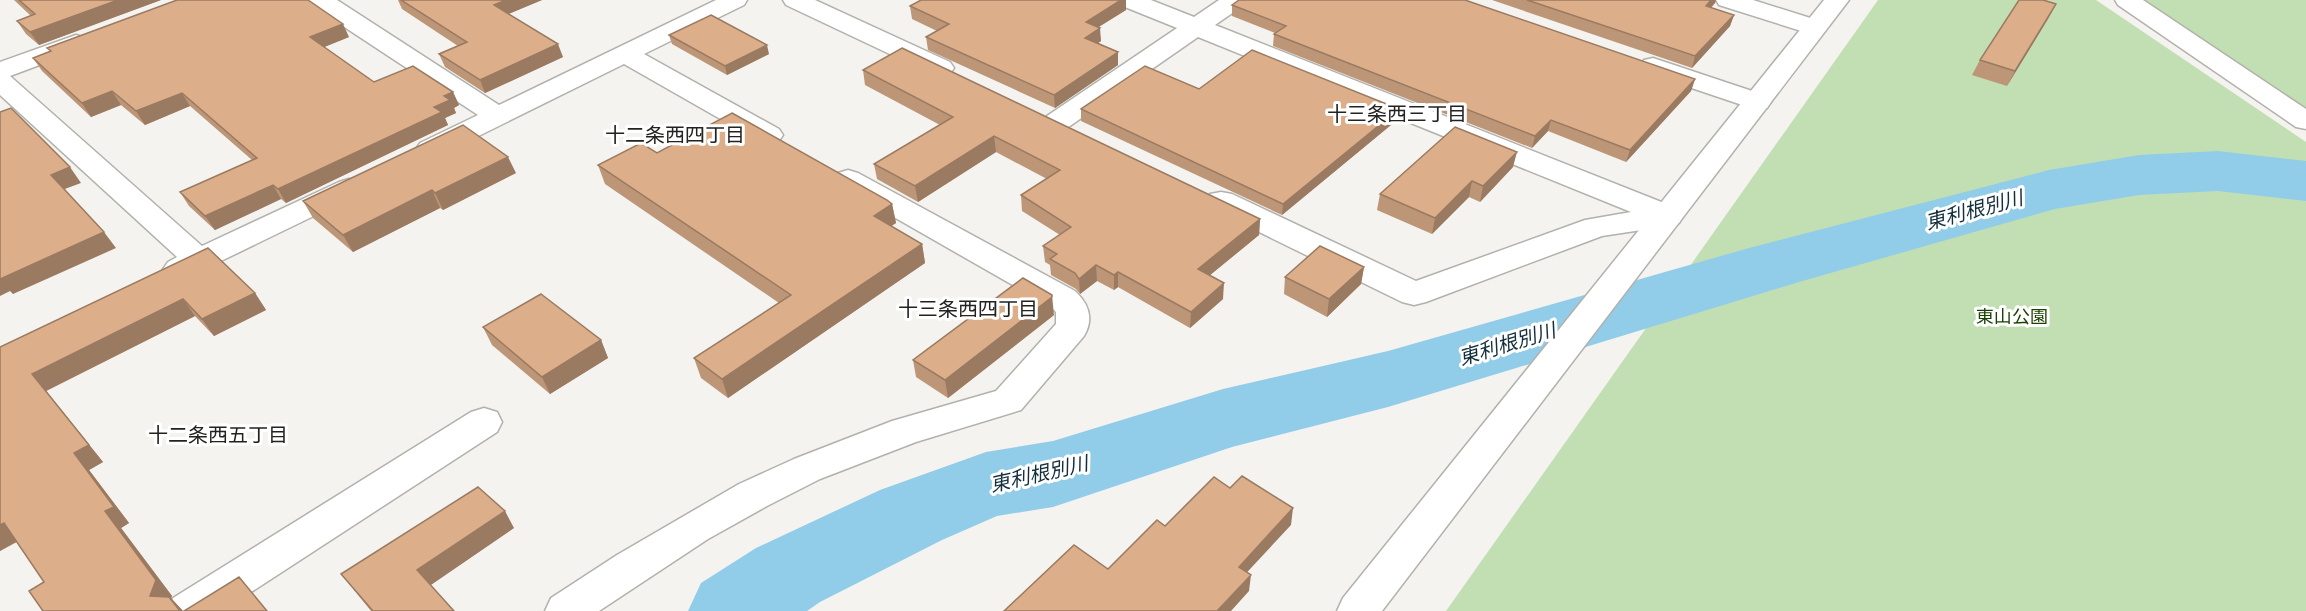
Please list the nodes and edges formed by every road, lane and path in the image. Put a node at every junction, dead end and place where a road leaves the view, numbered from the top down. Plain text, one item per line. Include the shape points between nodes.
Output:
1 (320, 0) edge
2 (735, 0) edge
3 (795, 0) edge
4 (1129, 0) edge
5 (1235, 0) edge
6 (1728, 0) edge
7 (1837, 0) edge
8 (2127, 0) edge
9 (1196, 27) junction
10 (1814, 27) junction
11 (101, 34) edge
12 (624, 54) junction
13 (1626, 57) edge
14 (0, 72) edge
15 (963, 78) edge
16 (0, 81) edge
17 (1757, 102) junction
18 (498, 116) junction
19 (2306, 121) edge
20 (1088, 137) edge
21 (791, 147) edge
22 (402, 162) edge
23 (823, 164) edge
24 (370, 178) edge
25 (1194, 188) edge
26 (1668, 216) junction
27 (199, 260) junction
28 (157, 280) edge
29 (484, 422) dead end
30 (188, 611) edge
31 (566, 611) edge
32 (1358, 611) edge

1 - 18 street
2 - 12 street
3 - 15 street
4 - 9 street
5 - 9 street
6 - 10 street
7 - 10 street
8 - 19 street
9 - 20 street via 1046,117
9 - 26 street
10 - 17 street
11 - 14 street
12 - 18 street
12 - 21 street
13 - 17 street
16 - 27 street
17 - 26 street
18 - 22 street
23 - 31 street via 1063,298 1072,308 1072,328 1008,401 905,431 807,469 694,528
24 - 27 street
25 - 26 street via 1414,294 1596,226
26 - 32 street
27 - 28 street
29 - 30 street

